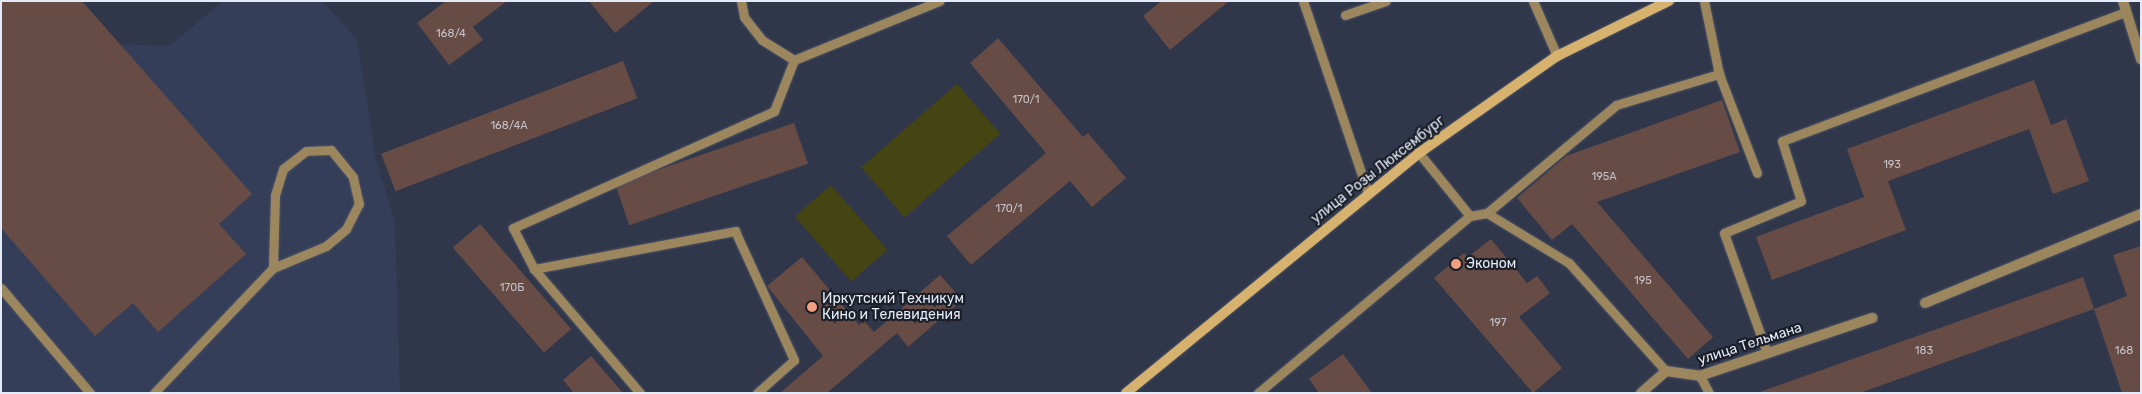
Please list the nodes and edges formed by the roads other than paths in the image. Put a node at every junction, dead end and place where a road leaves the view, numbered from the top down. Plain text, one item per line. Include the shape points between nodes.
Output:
1 (741, 1) edge
2 (939, 1) edge
3 (1303, 1) edge
4 (1386, 1) edge
5 (1533, 1) edge
6 (1669, 1) edge
7 (1704, 1) edge
8 (2123, 1) edge
9 (2126, 12) junction
10 (1345, 15) dead end
11 (1557, 56) junction
12 (2141, 59) edge
13 (794, 60) junction
14 (1719, 74) junction
15 (1419, 153) junction
16 (1757, 173) dead end
17 (1368, 193) junction
18 (1487, 213) junction
19 (2141, 214) edge
20 (1470, 216) junction
21 (273, 268) junction
22 (534, 269) junction
23 (1, 288) edge
24 (1925, 303) dead end
25 (1872, 318) dead end
26 (1767, 353) junction
27 (1666, 371) junction
28 (1700, 376) junction
29 (90, 393) edge
30 (154, 393) edge
31 (640, 393) edge
32 (756, 393) edge
33 (1126, 393) edge
34 (1258, 393) edge
35 (1641, 393) edge
36 (1709, 393) edge

1 - 13 lane via 744,17 762,40
2 - 13 lane
3 - 17 lane
4 - 10 lane
5 - 11 lane
6 - 11 main road, улица Розы Люксембург
7 - 14 lane
8 - 9 street
9 - 12 street
9 - 26 lane via 1782,141 1801,201 1724,233
11 - 15 main road, улица Розы Люксембург
13 - 22 lane via 774,111 513,228
14 - 16 lane
14 - 18 lane via 1616,105
15 - 17 main road, улица Розы Люксембург
15 - 20 lane
17 - 33 main road, улица Розы Люксембург
18 - 20 lane
18 - 27 lane via 1569,263
19 - 24 street
20 - 34 lane
21 - 21 lane via 326,246 346,229 359,204 353,176 331,150 306,151 284,169 274,194
21 - 30 lane
22 - 31 lane
22 - 32 lane via 735,231 794,360
23 - 29 lane
25 - 26 street, улица Тельмана
26 - 28 street, улица Тельмана
27 - 28 street, улица Тельмана
27 - 35 street
28 - 36 lane

